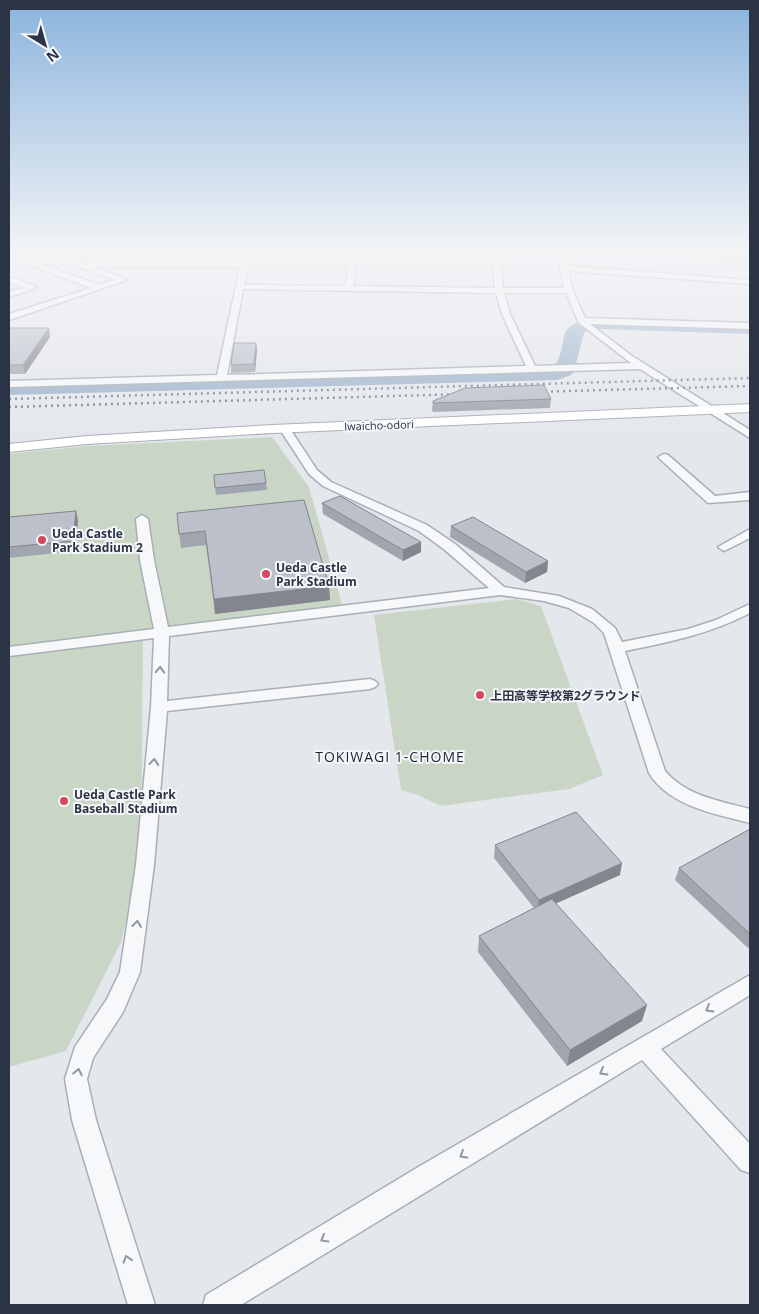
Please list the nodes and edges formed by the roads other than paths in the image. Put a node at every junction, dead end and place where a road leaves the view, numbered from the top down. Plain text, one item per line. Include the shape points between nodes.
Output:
1 (24, 312) edge
2 (234, 312) edge
3 (507, 312) edge
4 (580, 312) edge
5 (9, 317) edge
6 (585, 324) junction
7 (750, 326) edge
8 (644, 366) junction
9 (532, 370) junction
10 (221, 379) junction
11 (9, 384) edge
12 (750, 408) edge
13 (707, 409) junction
14 (284, 428) junction
15 (750, 435) edge
16 (9, 448) edge
17 (664, 457) dead end
18 (750, 496) edge
19 (142, 519) dead end
20 (750, 533) edge
21 (724, 547) dead end
22 (500, 591) junction
23 (750, 608) edge
24 (162, 632) junction
25 (615, 648) junction
26 (9, 651) edge
27 (370, 684) dead end
28 (159, 707) junction
29 (750, 816) edge
30 (750, 984) edge
31 (645, 1048) junction
32 (750, 1161) edge
33 (141, 1305) edge
34 (216, 1305) edge

1 - 5 street
2 - 10 street
3 - 9 street
4 - 6 street
6 - 7 street
6 - 8 street
8 - 9 street
8 - 13 street
9 - 10 street
10 - 11 street
12 - 13 street, Iwaicho-odori
13 - 14 street, Iwaicho-odori
13 - 15 street
14 - 16 street, Iwaicho-odori
14 - 22 street via 313,472 327,484 423,528
17 - 18 street via 712,500
19 - 24 street
20 - 21 street
22 - 24 street
22 - 25 street via 554,598 586,612 612,632
23 - 25 street via 691,633
24 - 26 street
28 -> 24 street
25 - 29 street via 655,770 679,794
27 - 28 street
33 -> 28 street via 84,1120 76,1079 83,1054 115,1005 130,972 145,865
30 -> 31 street
31 - 32 street
31 -> 34 street

